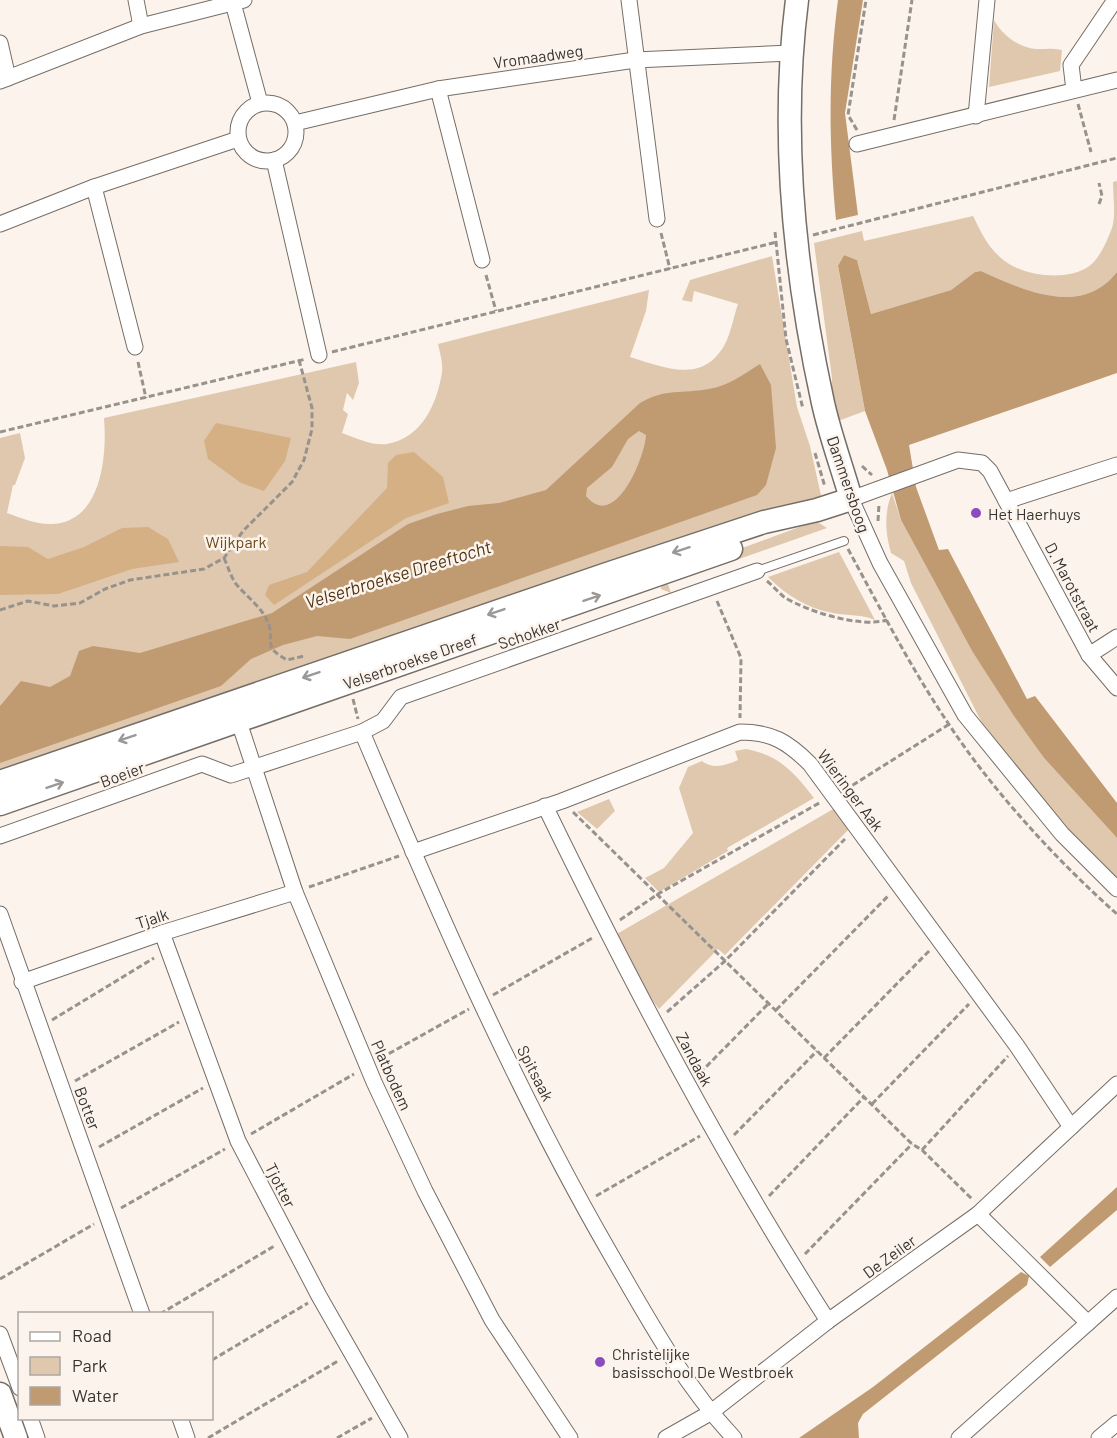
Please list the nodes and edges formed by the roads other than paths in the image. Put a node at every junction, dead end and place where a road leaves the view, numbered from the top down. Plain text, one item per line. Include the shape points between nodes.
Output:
1 (136, 0) edge
2 (629, 0) edge
3 (797, 0) edge
4 (987, 0) edge
5 (1115, 0) edge
6 (238, 1) edge
7 (141, 26) junction
8 (0, 44) edge
9 (790, 53) junction
10 (635, 60) junction
11 (4, 79) edge
12 (1117, 80) edge
13 (438, 89) junction
14 (1074, 90) junction
15 (260, 103) junction
16 (976, 116) junction
17 (295, 123) junction
18 (238, 139) junction
19 (857, 144) road end
20 (274, 160) junction
21 (94, 187) junction
22 (657, 219) road end
23 (0, 224) edge
24 (482, 260) road end
25 (135, 347) road end
26 (319, 355) road end
27 (1117, 465) edge
28 (851, 499) junction
29 (1006, 501) junction
30 (844, 541) dead end
31 (757, 571) joint
32 (1117, 637) edge
33 (1089, 655) junction
34 (1117, 688) edge
35 (236, 711) junction
36 (362, 732) junction
37 (255, 767) junction
38 (0, 782) edge
39 (0, 804) edge
40 (545, 806) junction
41 (0, 836) edge
42 (413, 852) junction
43 (1117, 889) edge
44 (296, 892) junction
45 (0, 914) edge
46 (162, 933) junction
47 (22, 982) junction
48 (1117, 1084) edge
49 (1071, 1127) junction
50 (981, 1212) junction
51 (1117, 1297) edge
52 (141, 1312) edge
53 (828, 1321) junction
54 (1088, 1323) junction
55 (0, 1334) edge
56 (18, 1383) edge
57 (0, 1394) edge
58 (710, 1413) junction
59 (30, 1420) edge
60 (180, 1420) edge
61 (1117, 1423) edge
62 (16, 1438) edge
63 (38, 1438) edge
64 (187, 1438) edge
65 (400, 1438) edge
66 (570, 1438) edge
67 (666, 1438) edge
68 (734, 1438) edge
69 (959, 1438) edge
70 (1099, 1438) edge

1 - 7 street
2 - 10 street
3 - 9 street, Dammersboog
4 - 16 street
5 - 14 street via 1071,65
6 - 7 street
6 - 15 street
7 - 11 street
8 - 11 street
9 - 10 street, Vromaadweg
9 - 28 street, Dammersboog via 788,138 797,239 823,405
10 - 13 street, Vromaadweg
10 - 22 street
12 - 14 street
13 - 17 street, Vromaadweg
13 - 24 street
14 - 16 street
15 - 17 street via 283,107
15 - 18 street via 243,114
16 - 19 street
17 - 20 street via 292,145
18 - 20 street via 251,157
18 - 21 street
20 - 26 street
21 - 23 street
21 - 25 street
27 - 29 street
28 - 29 street, D. Marotstraat via 970,459 990,471
28 - 35 street, Velserbroekse Dreef via 764,522
28 - 43 street, Dammersboog via 879,563 965,715 1062,834
29 - 33 street, D. Marotstraat
30 - 31 lane, Schokker
31 - 36 street, Schokker via 401,697 383,721
32 - 33 street
33 - 34 street, D. Marotstraat
35 - 37 street, Platbodem
35 -> 38 street, Velserbroekse Dreef
39 -> 35 street, Velserbroekse Dreef
36 - 37 street, Schokker
36 - 42 street, Spitsaak
37 - 41 street, Boeier via 231,775 202,764
37 - 44 street, Platbodem
40 - 42 street, Wieringer Aak
40 - 49 street, Wieringer Aak via 740,732 757,732 789,743 810,764 899,885
40 - 53 street, Zandaak via 605,930 712,1129
42 - 58 street, Spitsaak via 481,1002 582,1204 653,1329
44 - 46 street, Tjalk
44 - 66 street, Platbodem via 425,1191 492,1320
45 - 47 street, Botter
46 - 47 street, Tjalk
46 - 65 street, Tjotter via 238,1141 319,1296
47 - 52 street, Botter
48 - 49 street, De Zeiler
49 - 50 street, De Zeiler
50 - 53 street, De Zeiler
50 - 54 street
51 - 54 street
53 - 58 street, De Zeiler
54 - 69 street
55 - 56 street
57 - 62 street
58 - 67 street, De Zeiler
58 - 68 street, Spitsaak
59 - 63 street
60 - 64 street
61 - 70 street

